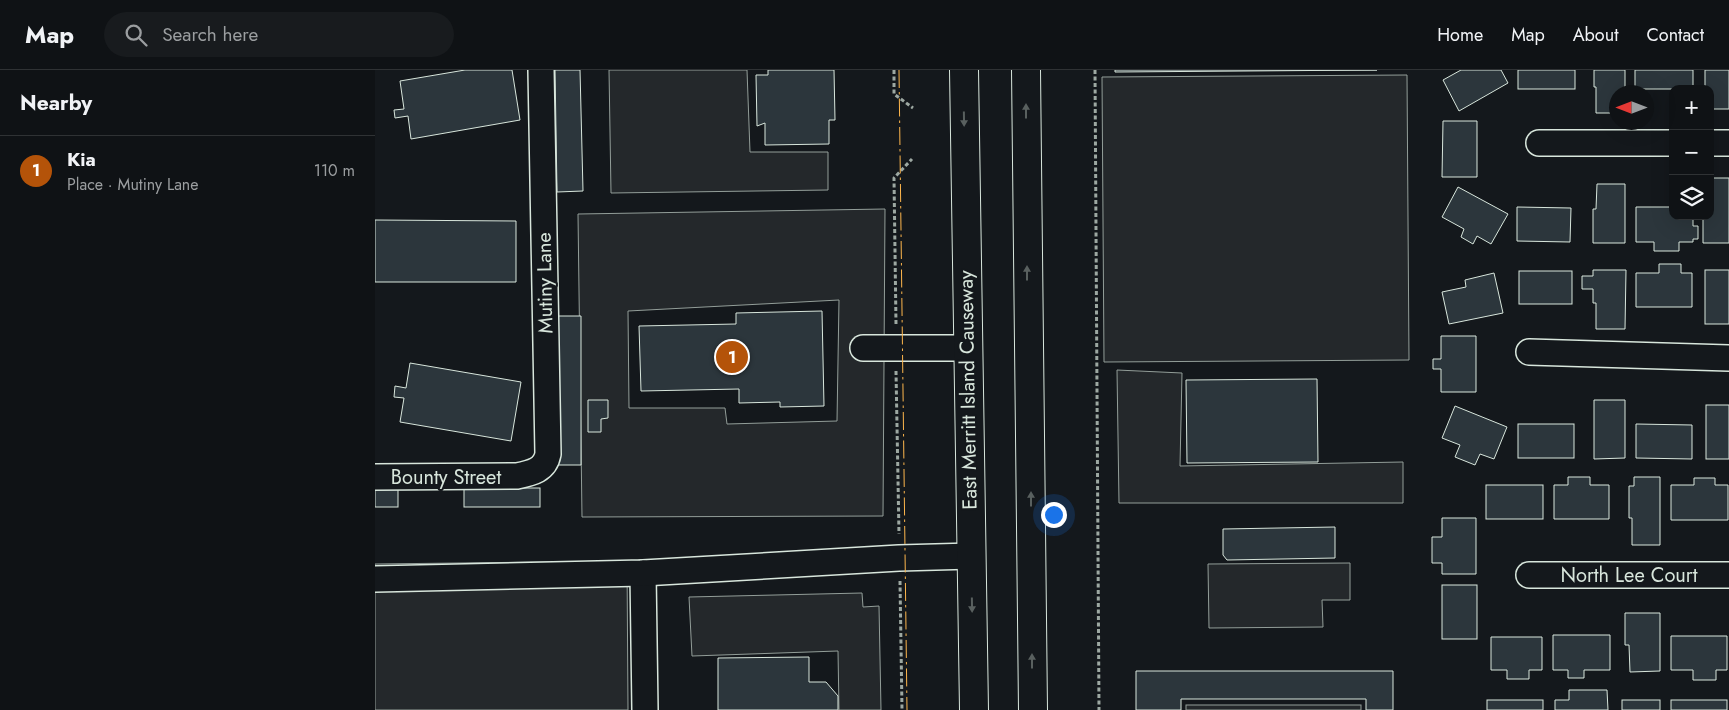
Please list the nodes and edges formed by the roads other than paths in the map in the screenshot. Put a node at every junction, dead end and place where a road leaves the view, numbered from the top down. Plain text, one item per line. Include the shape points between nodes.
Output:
1 (541, 70) edge
2 (964, 70) edge
3 (1025, 70) edge
4 (1539, 143) dead end
5 (1669, 143) edge
6 (1714, 143) edge
7 (1729, 143) edge
8 (863, 348) dead end
9 (967, 348) junction
10 (1529, 352) dead end
11 (1729, 358) edge
12 (517, 476) joint
13 (375, 477) edge
14 (971, 556) junction
15 (643, 573) junction
16 (1529, 575) dead end
17 (1729, 575) edge
18 (375, 579) edge
19 (645, 710) edge
20 (974, 710) edge
21 (1033, 710) edge

1 - 12 street, Mutiny Lane via 548,454 547,462 541,468
2 -> 9 main road, East Merritt Island Causeway
21 -> 3 main road
4 - 5 street
6 - 7 street
8 - 9 street
9 - 14 main road, East Merritt Island Causeway
10 - 11 street
12 - 13 street, Bounty Street
14 - 15 street
14 -> 20 main road, East Merritt Island Causeway
15 - 18 street
15 - 19 street
16 - 17 street, North Lee Court

